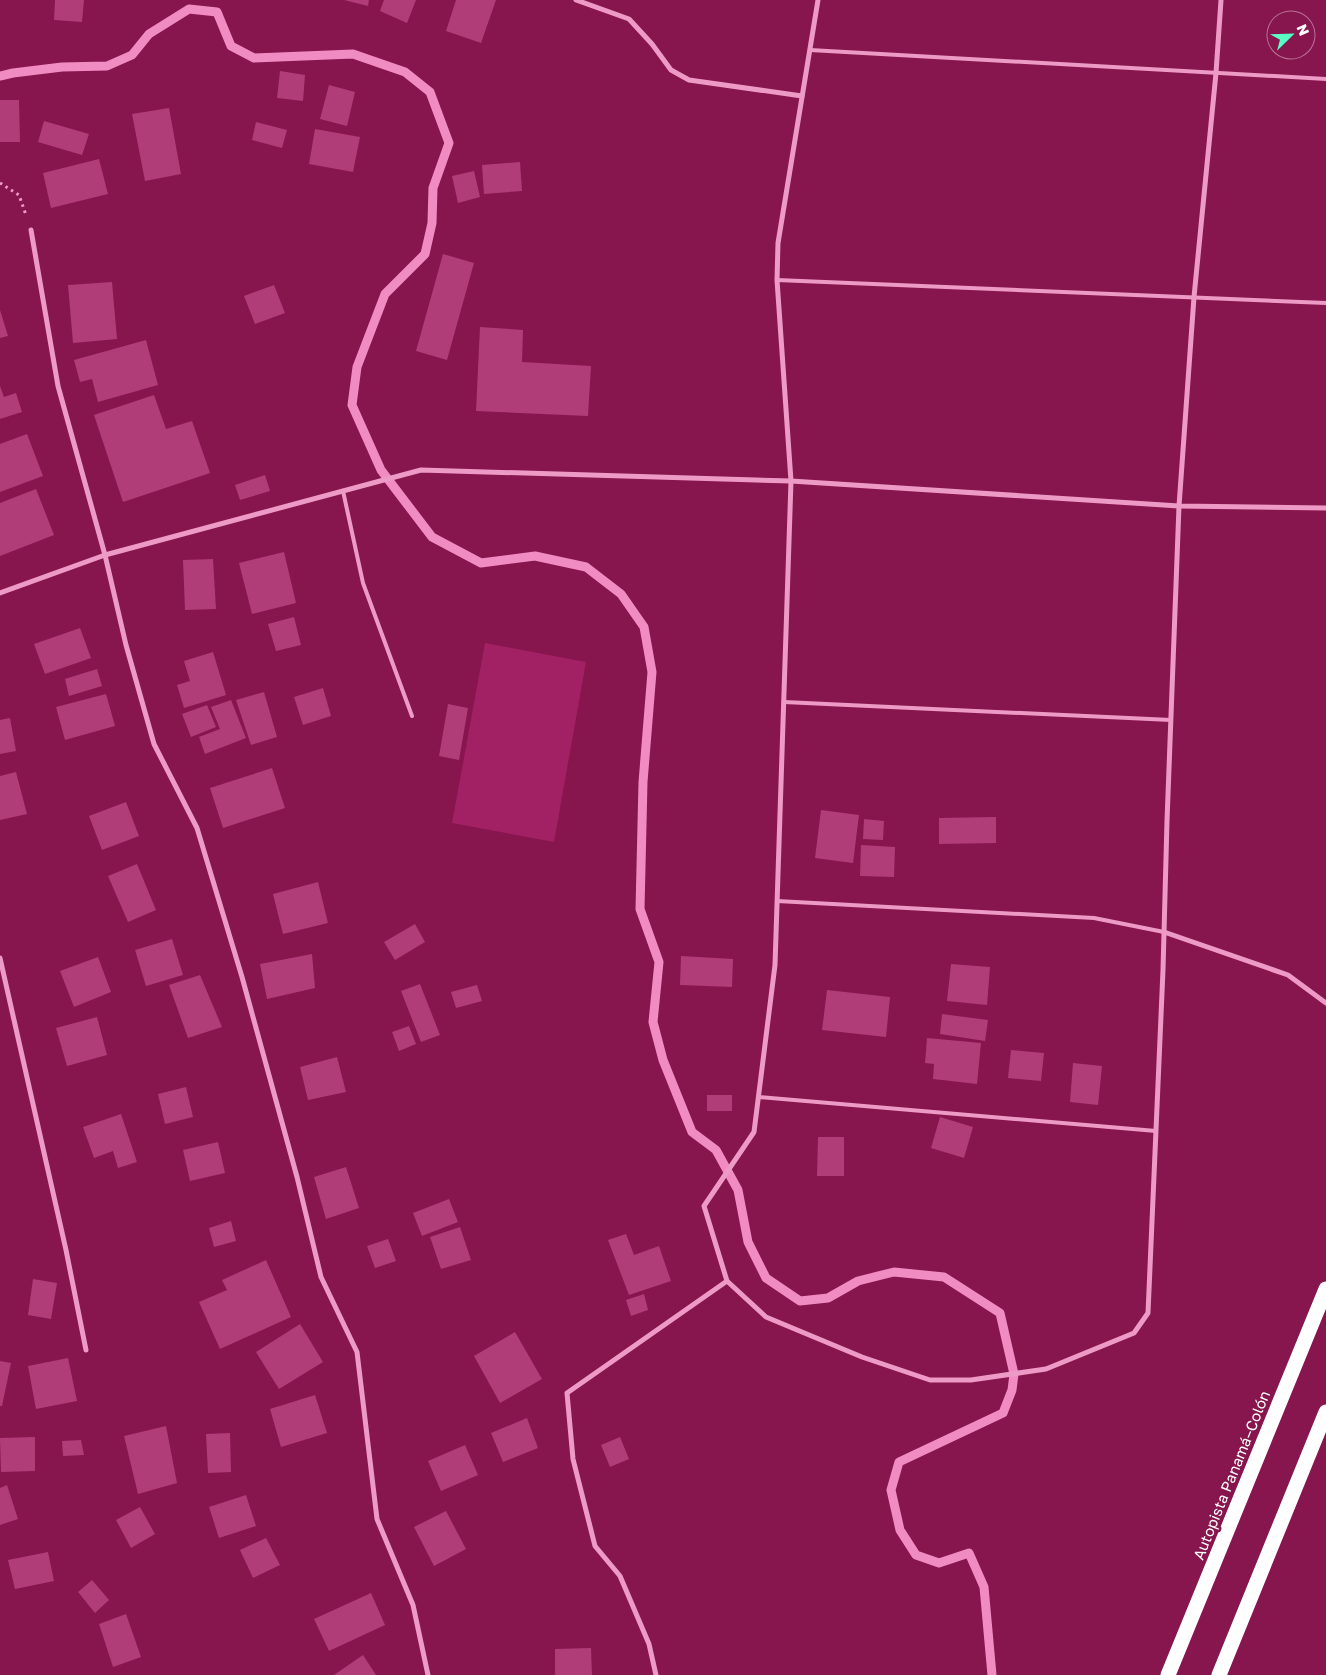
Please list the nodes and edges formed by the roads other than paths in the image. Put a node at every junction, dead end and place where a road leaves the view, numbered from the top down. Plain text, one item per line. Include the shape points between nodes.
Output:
1 (576, 0) edge
2 (818, 0) edge
3 (1221, 0) edge
4 (810, 50) junction
5 (1216, 73) junction
6 (1326, 79) edge
7 (802, 96) junction
8 (31, 230) road end
9 (776, 280) junction
10 (1194, 297) junction
11 (1326, 303) edge
12 (791, 481) junction
13 (344, 491) junction
14 (1179, 506) junction
15 (1326, 508) edge
16 (105, 555) junction
17 (0, 593) edge
18 (784, 702) junction
19 (412, 716) dead end
20 (1171, 720) junction
21 (777, 901) junction
22 (1164, 932) junction
23 (0, 958) edge
24 (1326, 1003) edge
25 (758, 1097) junction
26 (1156, 1131) junction
27 (727, 1281) junction
28 (1326, 1289) edge
29 (86, 1350) dead end
30 (1326, 1412) edge
31 (428, 1675) edge
32 (656, 1675) edge
33 (1168, 1675) edge
34 (1219, 1675) edge

1 - 7 street via 628,19 671,70 689,80
2 - 4 street
3 - 5 street
4 - 5 lane
4 - 7 street
5 - 6 lane
5 - 10 street
7 - 9 street via 778,243
8 - 16 street via 58,386
9 - 10 lane
9 - 12 street
10 - 11 lane
10 - 14 street
12 - 13 street via 422,470
12 - 14 street
12 - 18 street
13 - 16 street
13 - 19 lane via 363,583
14 - 15 street
14 - 20 street
16 - 17 street
16 - 31 street via 154,744 197,828 236,958 297,1177 321,1277 357,1352 377,1519 413,1605
18 - 20 lane
18 - 21 street
20 - 22 street
21 - 22 lane via 1094,918
21 - 25 street via 775,965
22 - 24 street via 1288,976
22 - 26 street
23 - 29 street
25 - 26 lane
25 - 27 street via 754,1132 704,1206
26 - 27 street via 1148,1313 1134,1333 1046,1369 971,1380 930,1380 862,1357 766,1317
27 - 32 street via 567,1393 573,1459 595,1546 620,1576 649,1644
28 - 33 highway, Autopista Panamá–Colón
30 - 34 highway

